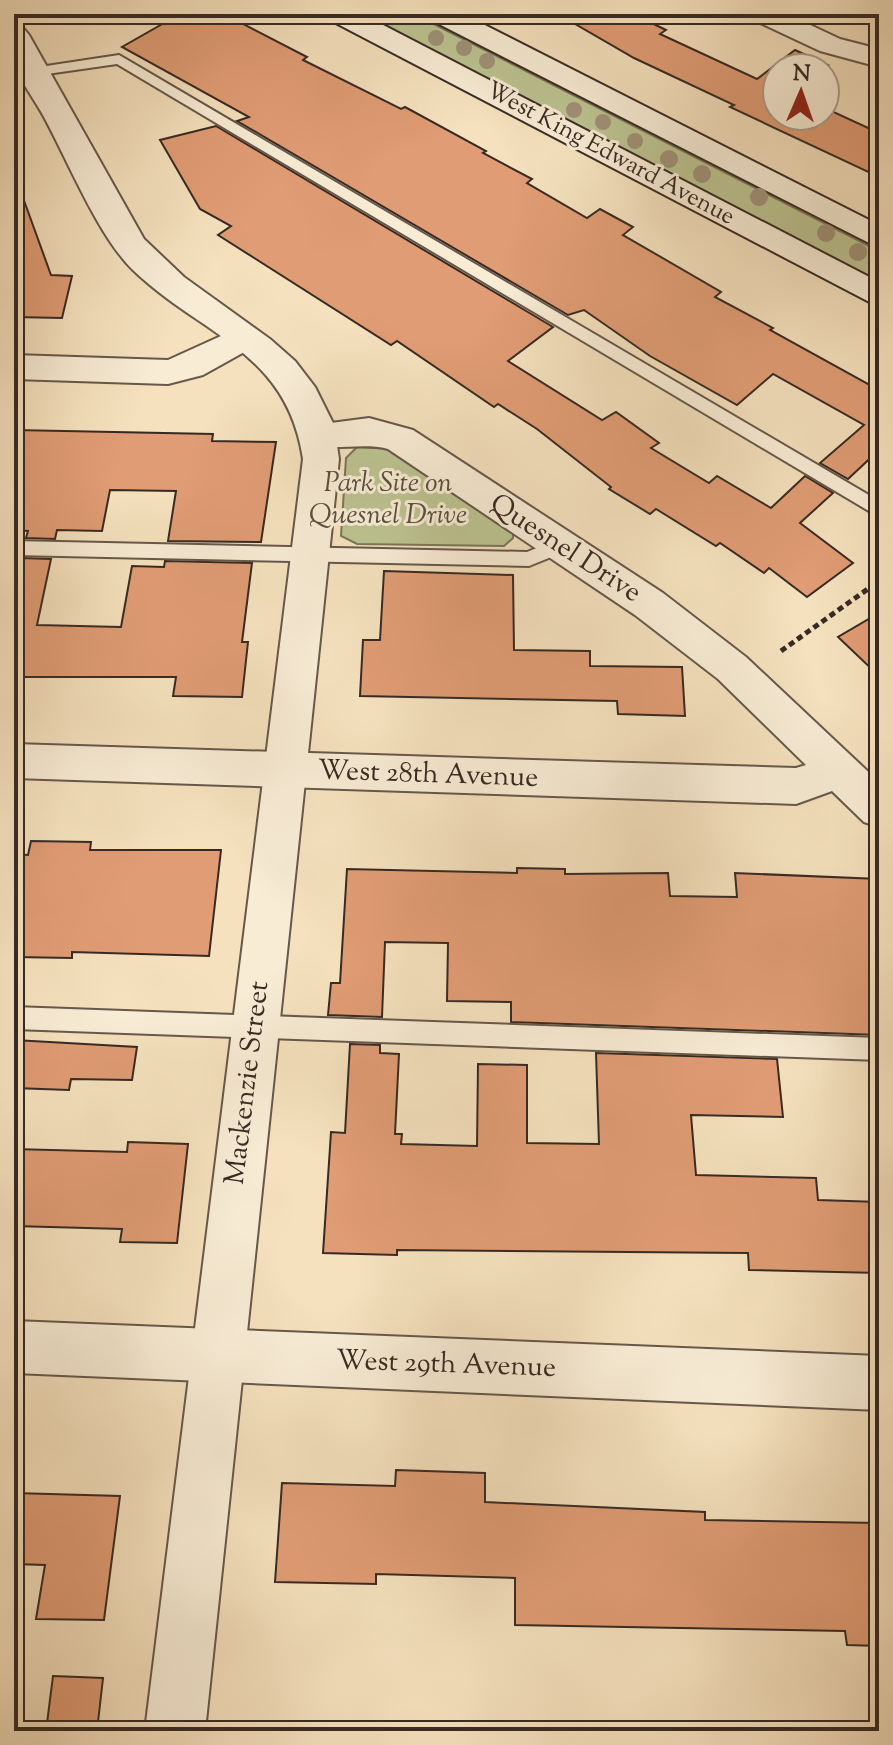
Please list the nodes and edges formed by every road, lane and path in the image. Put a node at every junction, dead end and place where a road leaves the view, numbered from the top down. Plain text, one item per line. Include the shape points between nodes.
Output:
1 (340, 14) edge
2 (441, 14) edge
3 (764, 14) edge
4 (14, 35) edge
5 (879, 58) edge
6 (33, 72) junction
7 (879, 238) edge
8 (879, 296) edge
9 (243, 338) junction
10 (14, 367) edge
11 (321, 435) junction
12 (879, 510) edge
13 (559, 546) junction
14 (14, 548) edge
15 (308, 557) junction
16 (879, 581) edge
17 (781, 651) dead end
18 (14, 761) edge
19 (285, 770) junction
20 (840, 771) junction
21 (879, 809) edge
22 (14, 1018) edge
23 (254, 1026) junction
24 (879, 1049) edge
25 (14, 1347) edge
26 (217, 1356) junction
27 (879, 1383) edge
28 (175, 1731) edge

1 - 8 street, West King Edward Avenue
2 - 7 street, West King Edward Avenue
3 - 5 street via 830,45
4 - 6 street
6 - 9 street via 124,235 146,263
6 - 12 lane via 119,59
9 - 10 street via 191,367 168,372
9 - 11 street via 284,369 307,401
11 - 13 street, Quesnel Drive via 369,431 400,439
11 - 15 street, Mackenzie Street
13 - 15 lane via 529,559
13 - 20 street, Quesnel Drive via 649,604 732,668
14 - 15 lane
15 - 19 street, Mackenzie Street
16 - 17 path
18 - 19 street, West 28th Avenue
19 - 20 street, West 28th Avenue via 796,786
19 - 23 street, Mackenzie Street
20 - 21 street, Quesnel Drive
22 - 23 lane
23 - 24 lane
23 - 26 street, Mackenzie Street
25 - 26 street, West 29th Avenue
26 - 27 street, West 29th Avenue
26 - 28 street, Mackenzie Street

